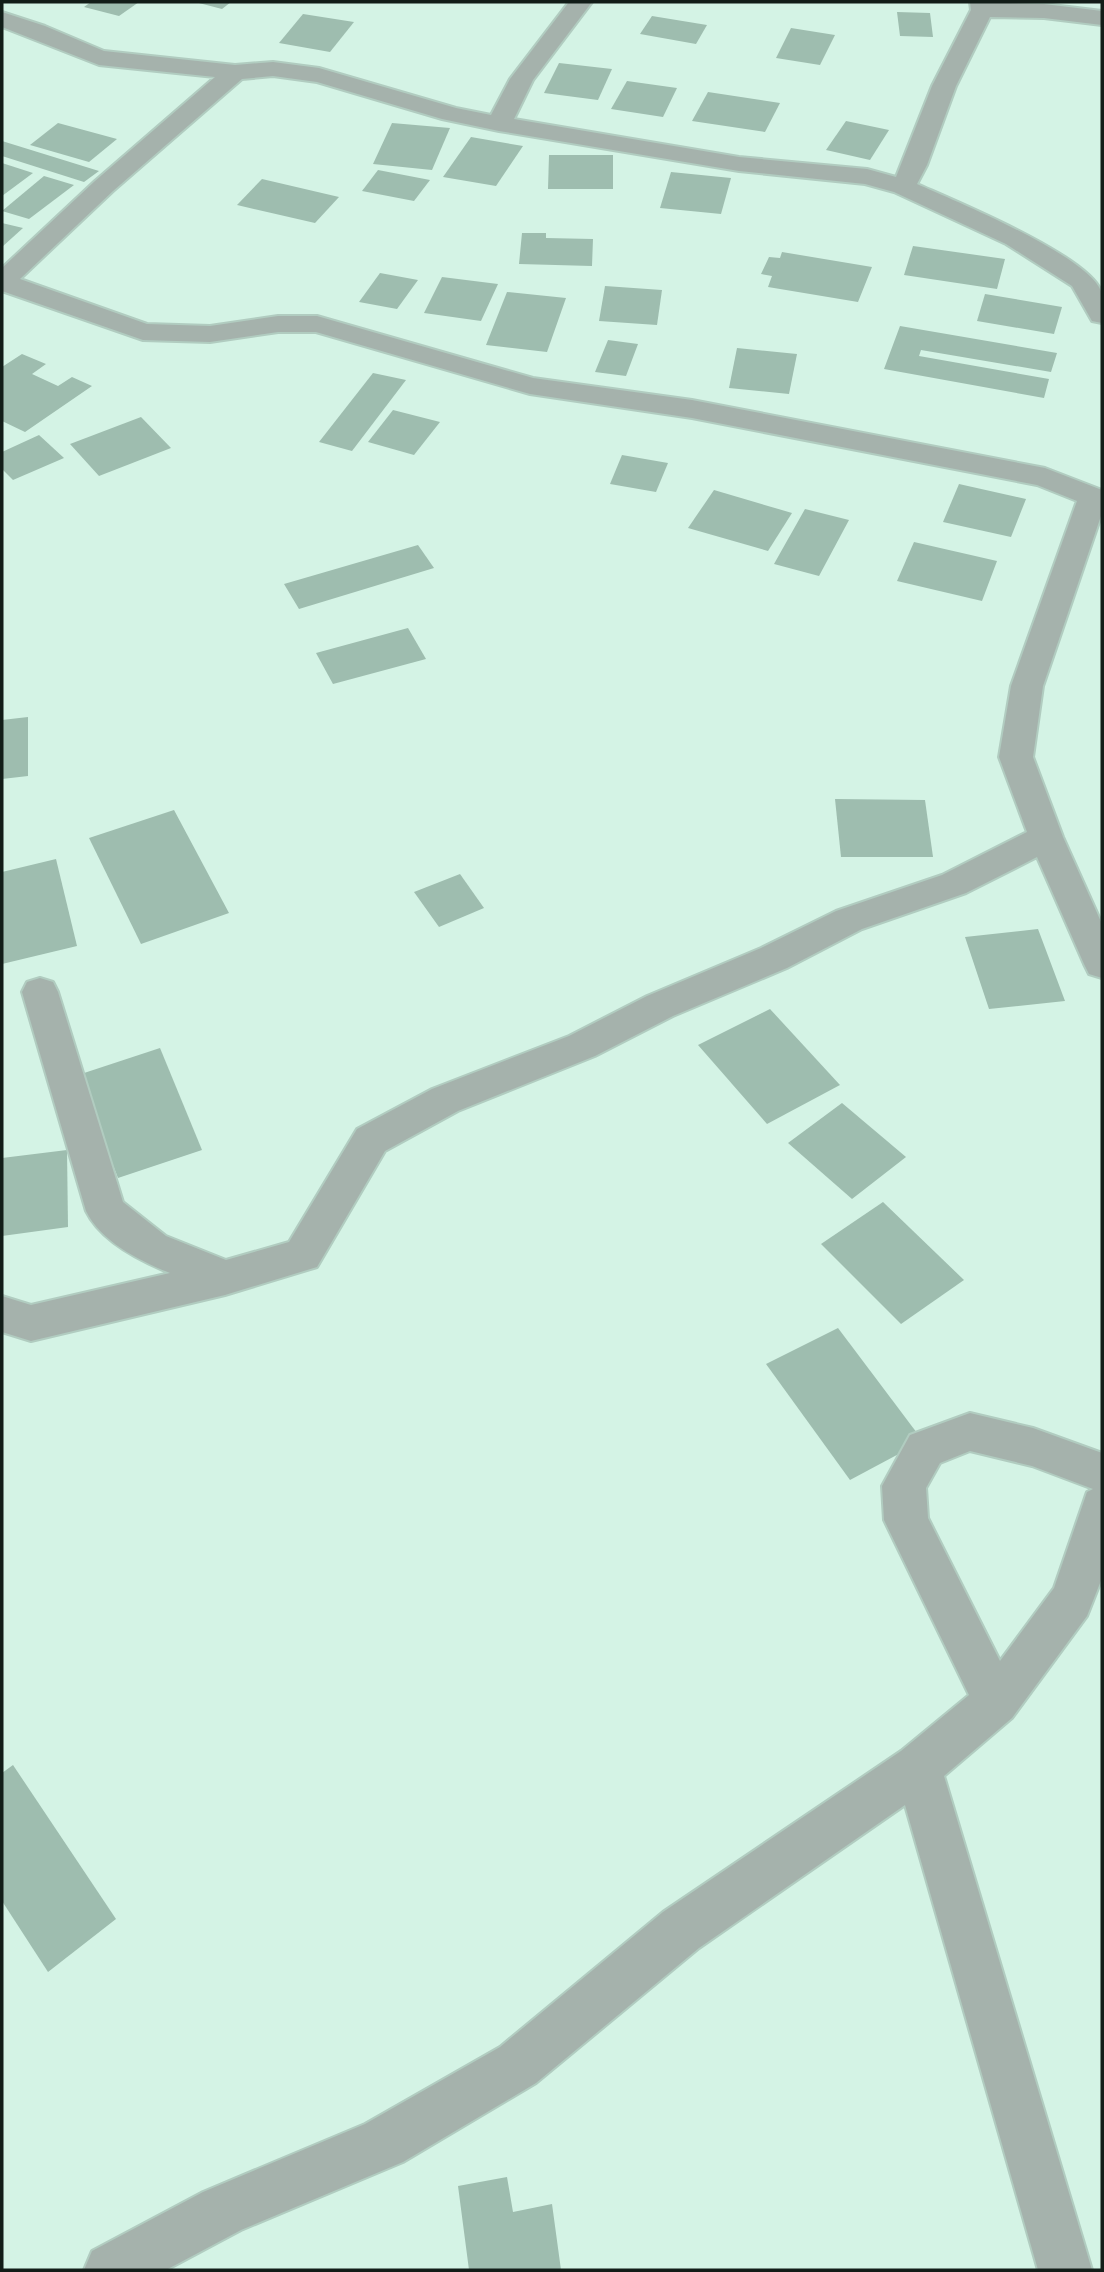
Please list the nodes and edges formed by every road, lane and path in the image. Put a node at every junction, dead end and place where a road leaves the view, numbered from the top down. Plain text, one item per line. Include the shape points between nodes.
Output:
1 (581, 2) edge
2 (981, 6) edge
3 (1102, 18) edge
4 (2, 19) edge
5 (235, 72) junction
6 (499, 124) junction
7 (903, 187) junction
8 (2, 282) edge
9 (1102, 315) edge
10 (1098, 485) edge
11 (1046, 837) junction
12 (1102, 964) edge
13 (40, 992) dead end
14 (225, 1278) junction
15 (2, 1314) edge
16 (1102, 1473) edge
17 (1102, 1506) edge
18 (996, 1702) junction
19 (918, 1768) junction
20 (111, 2270) edge
21 (1065, 2270) edge

1 - 6 street via 522,79
2 - 3 street
2 - 7 street
4 - 5 street via 99,58
5 - 6 street via 273,69 319,75
5 - 8 street
6 - 7 street via 739,164 867,177
7 - 9 street via 1015,238 1060,265 1082,281
8 - 10 street via 143,331 200,334 317,324 530,386 692,410
10 - 11 street via 1027,686 1019,722 1016,757
11 - 12 street
11 - 14 street via 954,884 849,920 582,1046 445,1100 371,1140 303,1255
13 - 14 street via 106,1211 152,1248
14 - 15 street via 32,1322
16 - 18 street via 1033,1447 970,1432 925,1449 904,1486 906,1520
17 - 18 street via 1071,1601
18 - 19 street
19 - 20 street via 681,1930 518,2065 384,2143 222,2211
19 - 21 street

